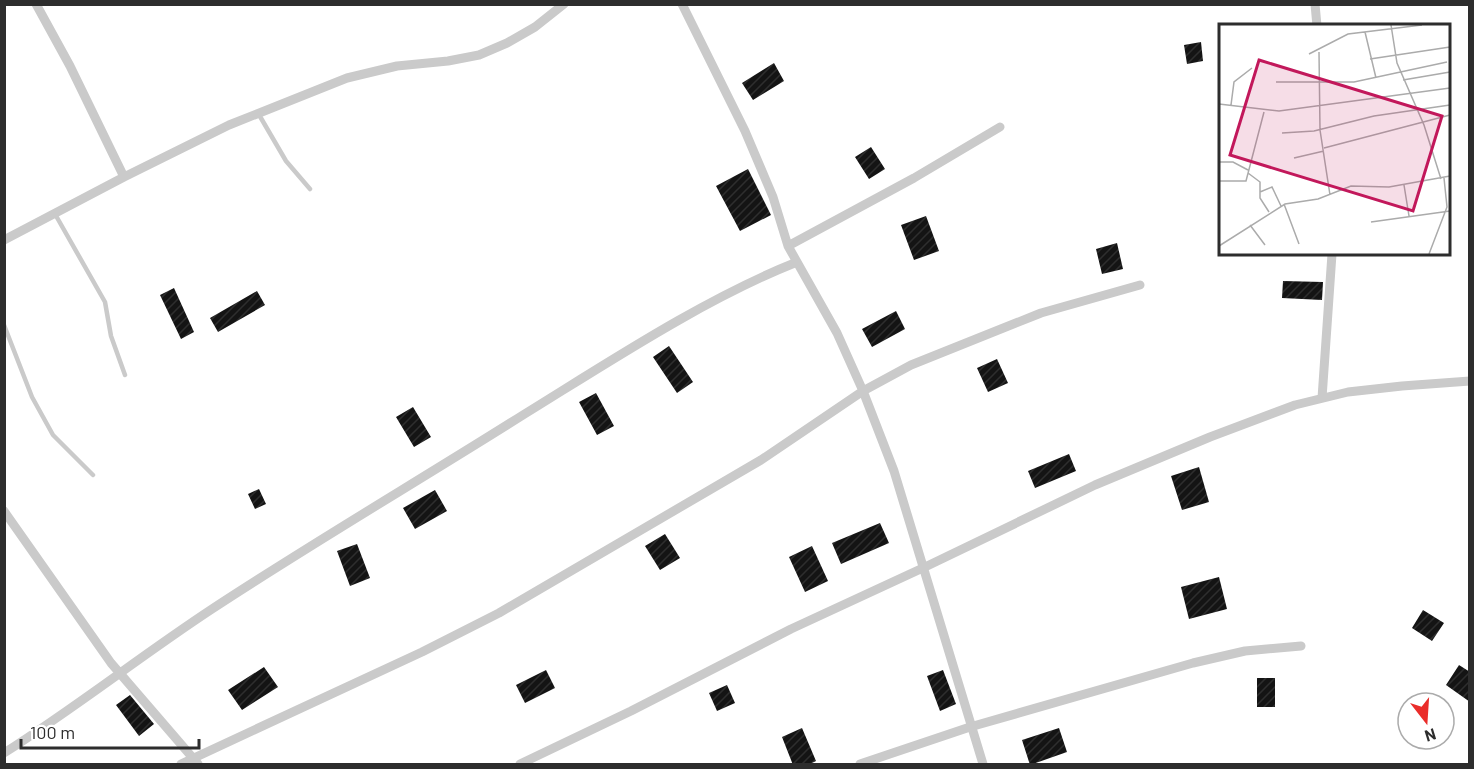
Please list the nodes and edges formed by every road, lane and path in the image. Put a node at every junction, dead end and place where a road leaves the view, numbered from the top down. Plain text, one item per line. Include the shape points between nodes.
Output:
1 (36, 4) edge
2 (564, 4) edge
3 (682, 4) edge
4 (1315, 4) edge
5 (1317, 24) edge
6 (258, 113) junction
7 (1000, 127) dead end
8 (124, 177) junction
9 (310, 189) dead end
10 (55, 214) junction
11 (4, 240) edge
12 (788, 246) junction
13 (1332, 255) edge
14 (797, 262) junction
15 (1140, 285) dead end
16 (4, 325) edge
17 (125, 375) dead end
18 (1470, 381) edge
19 (863, 391) junction
20 (1322, 398) junction
21 (93, 475) dead end
22 (4, 512) edge
23 (925, 567) junction
24 (1301, 646) dead end
25 (120, 674) junction
26 (970, 727) junction
27 (4, 753) edge
28 (195, 761) edge
29 (181, 765) edge
30 (520, 765) edge
31 (860, 765) edge
32 (983, 765) edge

1 - 8 street
2 - 6 street via 535,27 479,55 397,66 347,78
3 - 12 street via 745,131 773,197
4 - 5 street
6 - 8 street
6 - 9 lane via 286,161
7 - 12 street
8 - 10 street
10 - 11 street
10 - 17 lane via 105,302 111,336
12 - 14 street
13 - 20 street
14 - 19 street via 837,333
14 - 25 street via 700,309 611,362 212,609
15 - 19 street via 1041,313 968,340 910,364
16 - 21 lane via 32,397 52,435
18 - 20 street via 1370,389
19 - 23 street
19 - 28 street via 762,460 499,613
20 - 23 street via 1210,437 1095,485
22 - 25 street
23 - 26 street
23 - 30 street via 791,629
24 - 26 street via 1245,651 1193,663
25 - 27 street
25 - 28 street
26 - 31 street
26 - 32 street
28 - 29 street

